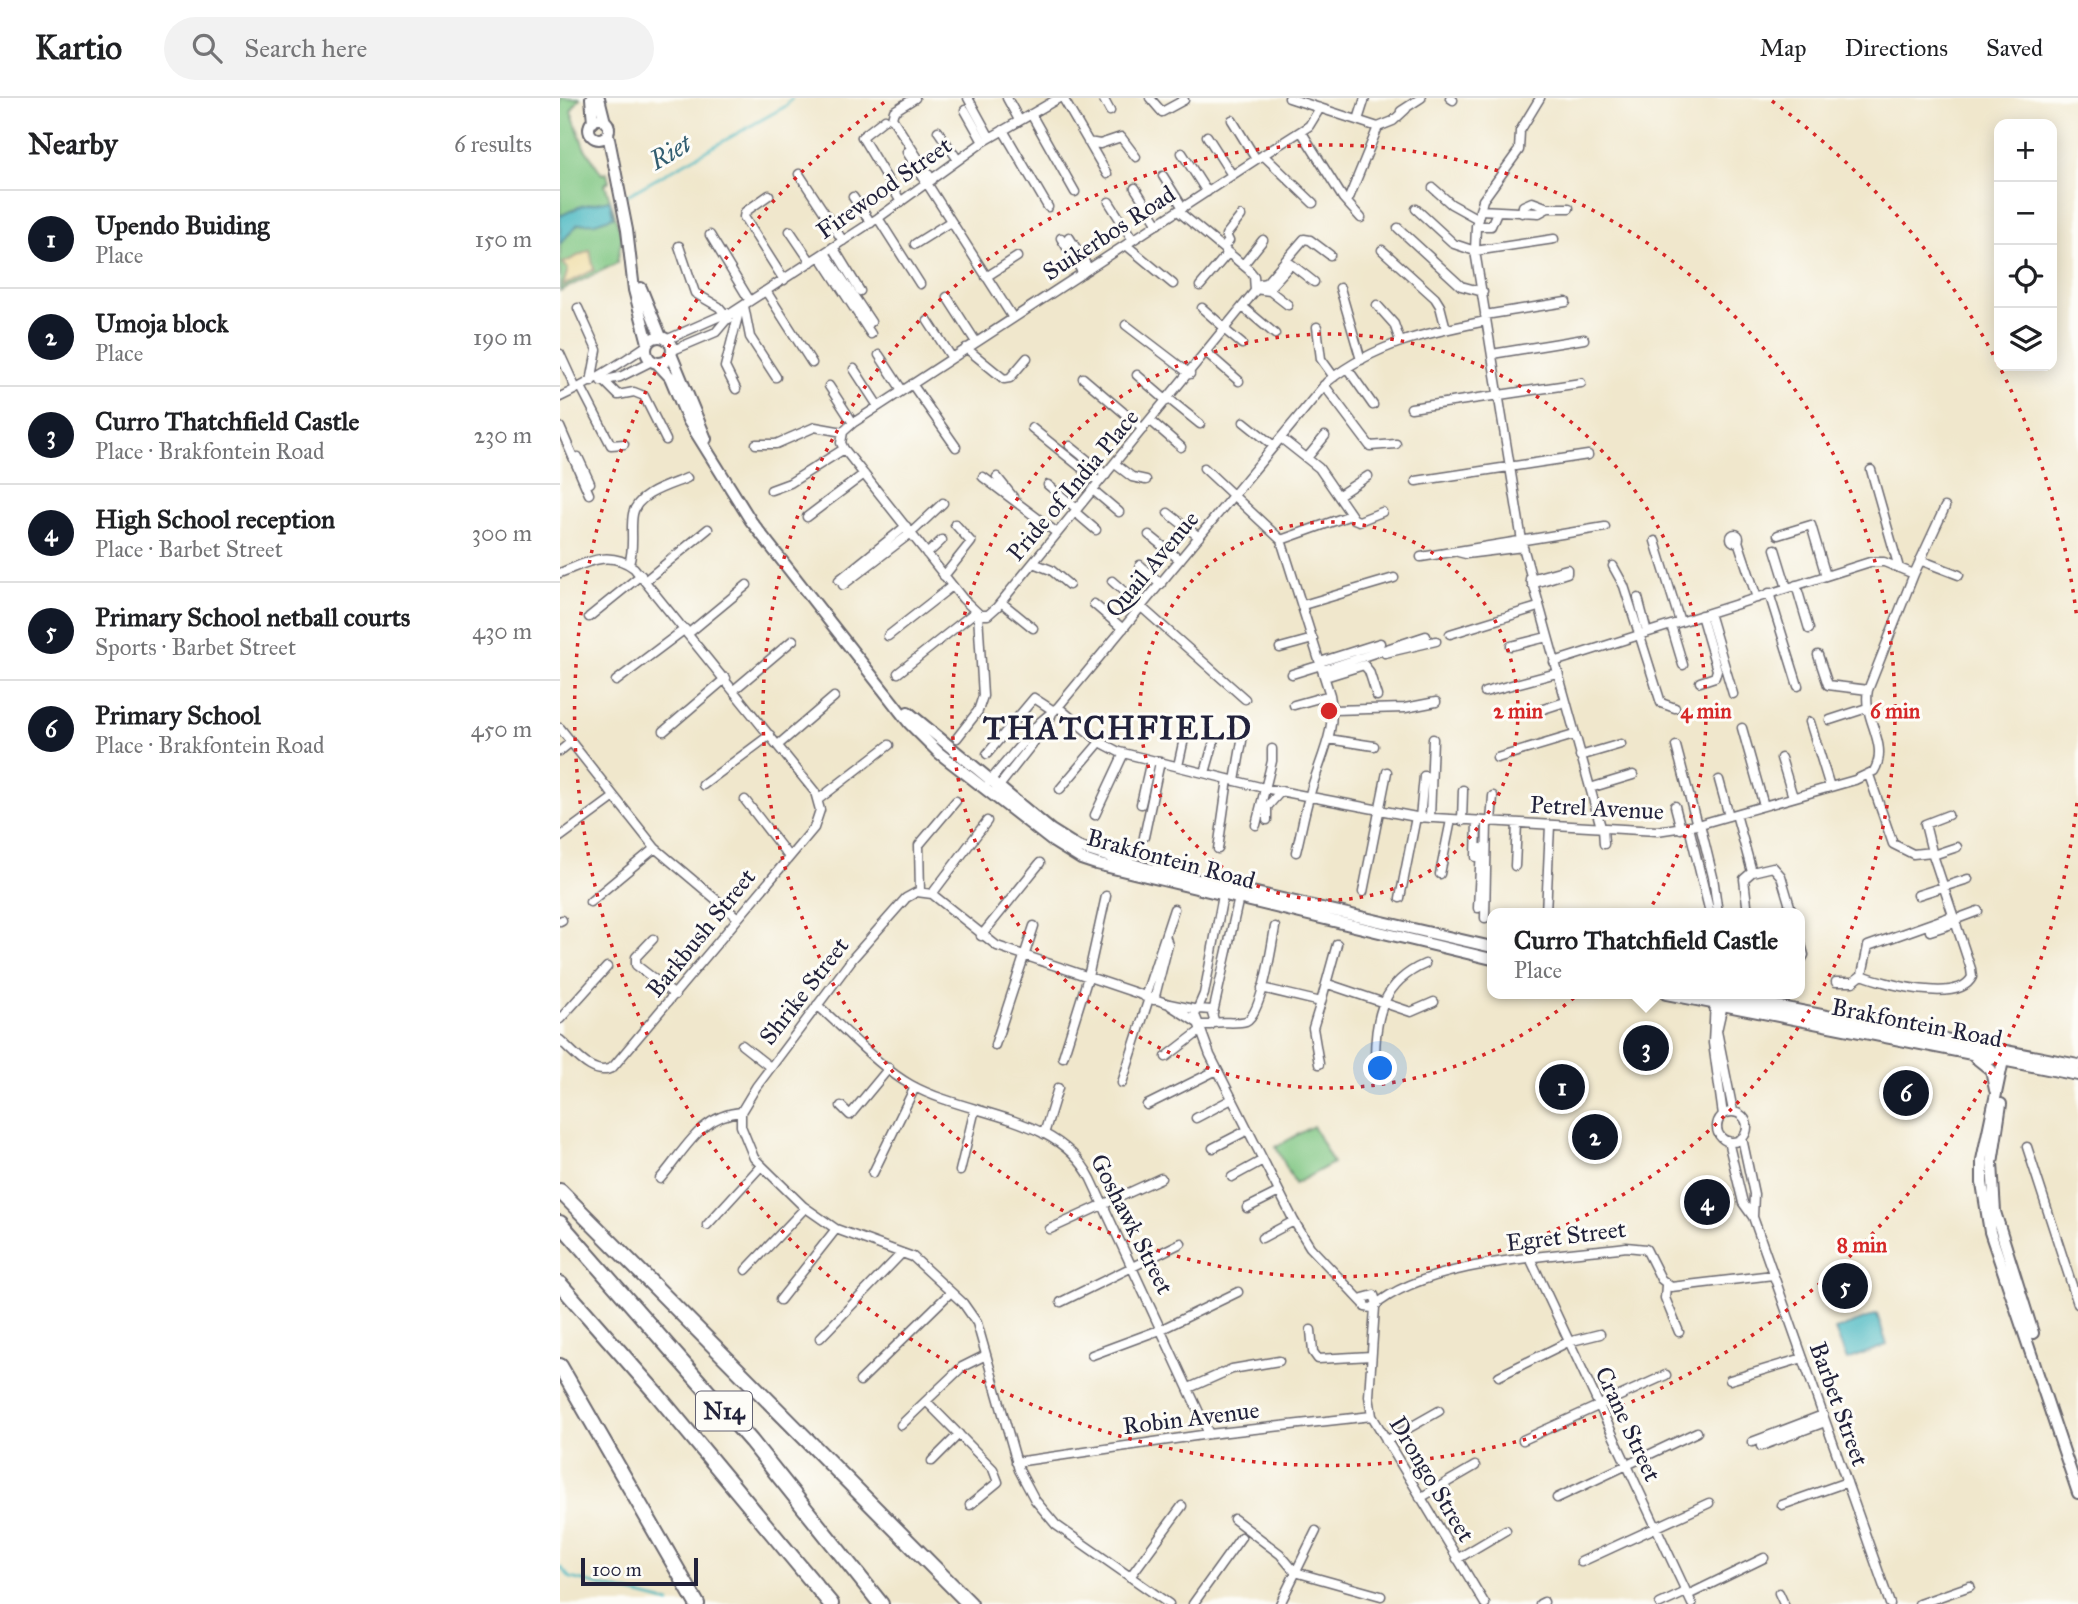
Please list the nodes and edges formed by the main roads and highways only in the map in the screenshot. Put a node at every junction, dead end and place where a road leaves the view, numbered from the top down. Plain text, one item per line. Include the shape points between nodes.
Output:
1 (560, 1191) edge
2 (560, 1223) edge
3 (560, 1284) edge
4 (560, 1366) edge
5 (928, 1563) junction
6 (697, 1604) edge
7 (831, 1604) edge
8 (881, 1604) edge
9 (959, 1604) edge
10 (970, 1604) edge

1 - 5 highway
2 - 8 highway, N14 via 751,1441
3 - 7 highway, N14
4 - 6 highway
5 - 9 highway
5 - 10 highway

